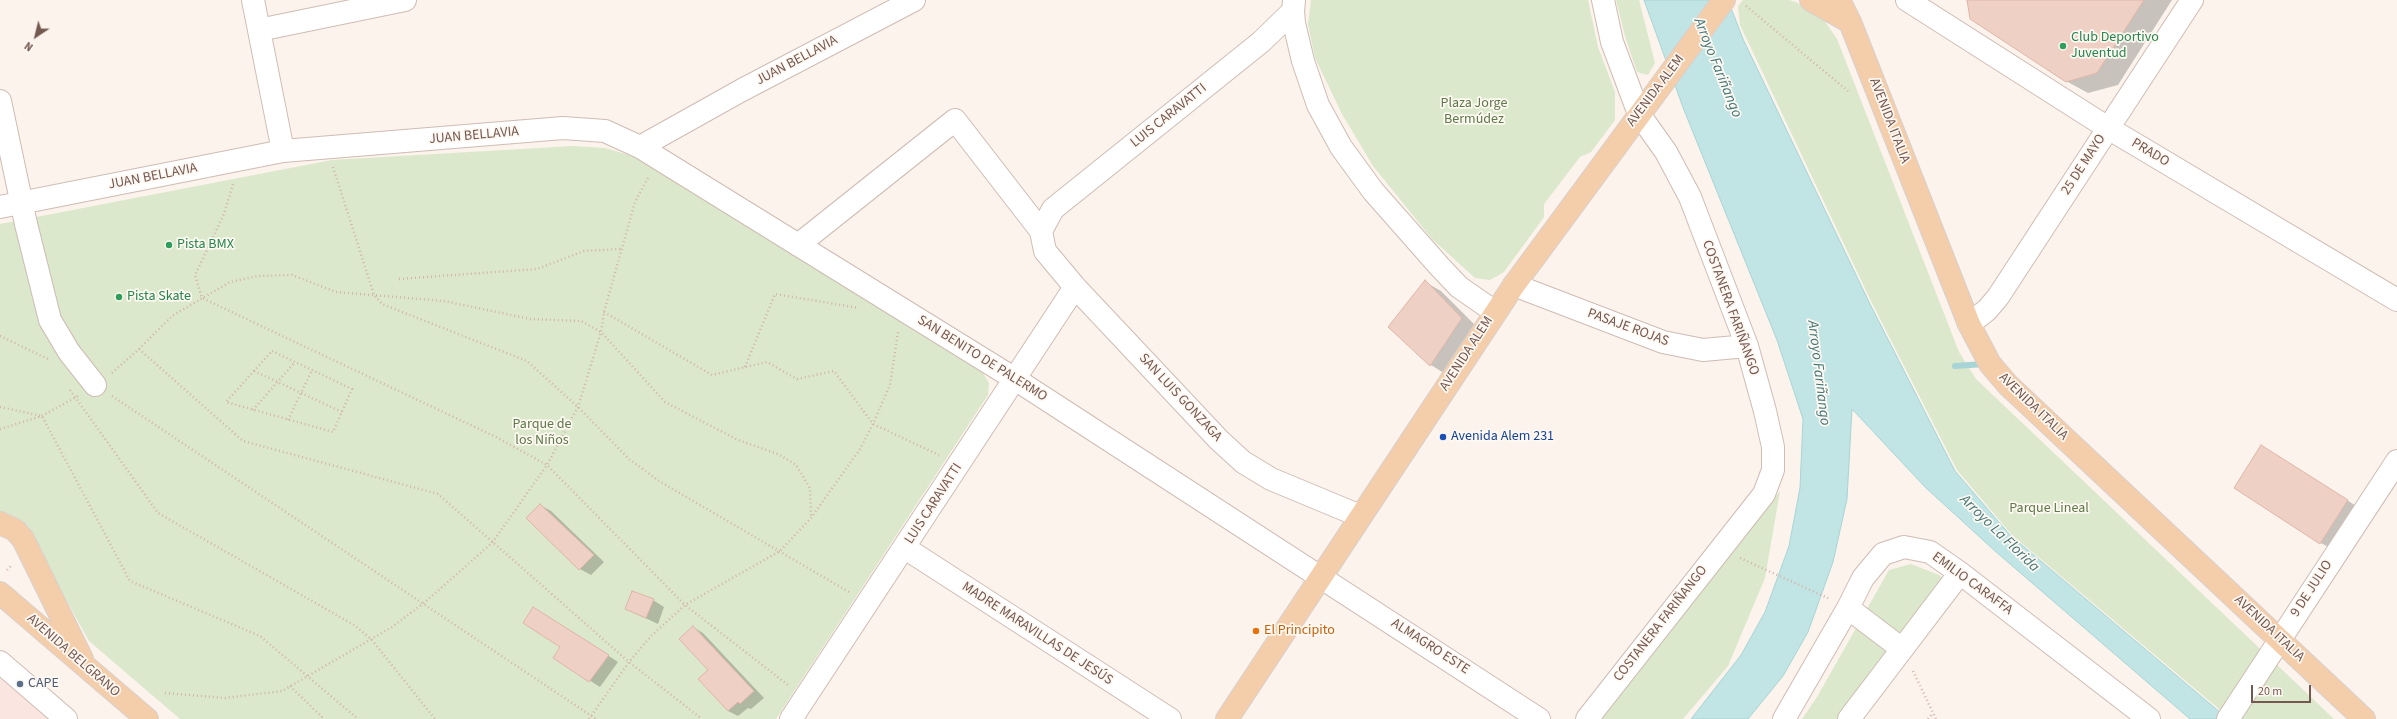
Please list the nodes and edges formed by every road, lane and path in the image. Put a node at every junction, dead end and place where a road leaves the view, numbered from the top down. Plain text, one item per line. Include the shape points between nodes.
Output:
1 (253, 0) edge
2 (405, 0) edge
3 (914, 0) edge
4 (1603, 0) edge
5 (1724, 0) edge
6 (1811, 0) edge
7 (1839, 0) edge
8 (1907, 0) edge
9 (2192, 0) edge
10 (1294, 5) edge
11 (1746, 6) dead end
12 (1850, 22) junction
13 (259, 30) junction
14 (1848, 91) dead end
15 (0, 101) edge
16 (1639, 114) junction
17 (2108, 128) junction
18 (640, 146) junction
19 (283, 151) junction
20 (333, 167) dead end
21 (652, 172) dead end
22 (232, 184) dead end
23 (21, 202) junction
24 (0, 207) edge
25 (1041, 231) junction
26 (798, 245) junction
27 (621, 249) junction
28 (399, 279) dead end
29 (1514, 285) junction
30 (1075, 287) junction
31 (374, 295) junction
32 (202, 298) junction
33 (2397, 300) edge
34 (864, 309) dead end
35 (604, 312) junction
36 (1495, 312) junction
37 (899, 324) dead end
38 (1969, 324) junction
39 (601, 332) junction
40 (0, 336) edge
41 (1747, 346) junction
42 (140, 349) dead end
43 (55, 362) dead end
44 (295, 362) junction
45 (745, 367) junction
46 (312, 370) junction
47 (254, 371) junction
48 (1015, 379) junction
49 (277, 382) junction
50 (95, 385) joint
51 (68, 386) dead end
52 (301, 393) junction
53 (0, 407) edge
54 (578, 407) junction
55 (253, 410) junction
56 (342, 412) junction
57 (288, 420) junction
58 (873, 424) junction
59 (939, 455) dead end
60 (2397, 460) edge
61 (547, 465) junction
62 (1360, 516) junction
63 (811, 518) junction
64 (0, 523) edge
65 (492, 543) junction
66 (904, 548) junction
67 (1719, 550) junction
68 (780, 551) junction
69 (1960, 573) junction
70 (1321, 576) junction
71 (849, 592) dead end
72 (0, 593) edge
73 (1825, 597) dead end
74 (424, 603) junction
75 (685, 605) junction
76 (1848, 608) junction
77 (2280, 638) junction
78 (371, 639) junction
79 (1902, 649) junction
80 (0, 662) edge
81 (629, 662) junction
82 (86, 667) junction
83 (308, 676) junction
84 (290, 686) junction
85 (788, 686) dead end
86 (165, 693) dead end
87 (1933, 713) junction
88 (590, 715) junction
89 (2230, 717) edge
90 (66, 719) edge
91 (147, 719) edge
92 (324, 719) edge
93 (358, 719) edge
94 (435, 719) edge
95 (589, 719) edge
96 (596, 719) edge
97 (702, 719) edge
98 (790, 719) edge
99 (1170, 719) edge
100 (1227, 719) edge
101 (1539, 719) edge
102 (1587, 719) edge
103 (1784, 719) edge
104 (1849, 719) edge
105 (1928, 719) edge
106 (1936, 719) edge
107 (2149, 719) edge
108 (2364, 719) edge

1 - 13 street
2 - 13 street
3 - 18 street, JUAN BELLAVIA
4 - 16 street, COSTANERA FARIÑANGO via 1612,42
5 - 16 main road, AVENIDA ALEM
6 - 12 main road
7 - 12 main road, AVENIDA ITALIA
8 - 17 street, PRADO
9 - 17 street, 25 DE MAYO
10 - 25 street, LUIS CARAVATTI via 1261,42 1053,209
10 - 36 street via 1294,23 1305,68 1318,105 1341,147 1373,191 1440,267 1459,287
11 - 14 path
12 - 38 main road, AVENIDA ITALIA
13 - 19 street
15 - 23 street
16 - 29 main road, AVENIDA ALEM
16 - 41 street, COSTANERA FARIÑANGO via 1666,152 1690,197
17 - 33 street, PRADO
17 - 38 street, 25 DE MAYO via 1998,297 1987,310
18 - 19 street, JUAN BELLAVIA via 605,131 563,128
18 - 26 street, SAN BENITO DE PALERMO
19 - 23 street, JUAN BELLAVIA
20 - 31 path
21 - 27 path via 635,202
22 - 32 path via 224,214 195,275
23 - 24 street, JUAN BELLAVIA
23 - 50 street via 50,320 69,352
25 - 26 street via 955,120
25 - 30 street, SAN LUIS GONZAGA via 1044,251
26 - 48 street, SAN BENITO DE PALERMO
27 - 28 path via 584,251 537,269
27 - 35 path
29 - 36 main road, AVENIDA ALEM
29 - 41 street, PASAJE ROJAS via 1663,342 1703,350
30 - 48 street, LUIS CARAVATTI
30 - 62 street, SAN LUIS GONZAGA via 1213,434 1243,462 1271,479
31 - 32 path via 336,292 292,275 278,275 230,282
31 - 39 path via 444,300 530,319 581,321
31 - 54 path via 382,304 527,361
32 - 61 path via 496,437
34 - 45 path via 775,294
35 - 39 path
35 - 45 path via 712,375
36 - 62 main road, AVENIDA ALEM
37 - 58 path via 890,385
38 - 77 main road, AVENIDA ITALIA via 1990,364 2008,385
39 - 54 path
39 - 63 path via 665,402 738,440 778,454 796,465 810,488
40 - 43 path
41 - 67 street, COSTANERA FARIÑANGO via 1773,447 1773,470 1764,494
42 - 65 path via 243,441 438,494
44 - 46 path
44 - 47 path via 272,351
44 - 49 path
45 - 58 path via 767,362 797,379 834,371
46 - 52 path
46 - 56 path via 352,389
47 - 49 path
47 - 55 path via 226,402
48 - 66 street, LUIS CARAVATTI
48 - 70 street, SAN BENITO DE PALERMO
49 - 52 path
49 - 55 path
50 - 74 path
51 - 78 path via 158,513 354,625
52 - 56 path
52 - 57 path
53 - 83 path via 42,416 130,581 260,636
54 - 61 path
54 - 68 path via 629,459 653,477
55 - 57 path
56 - 57 path via 333,432
58 - 59 path
58 - 63 path via 860,449
60 - 77 street, 9 DE JULIO
61 - 65 path
61 - 75 path
62 - 70 main road, AVENIDA ALEM
63 - 68 path
64 - 82 main road via 15,530 24,539
65 - 74 path
65 - 81 path
66 - 98 street, LUIS CARAVATTI
66 - 99 street, MADRE MARAVILLAS DE JESÚS
67 - 73 path
67 - 102 street, COSTANERA FARIÑANGO
68 - 71 path
68 - 75 path
69 - 76 street, EMILIO CARAFFA via 1930,552 1904,547 1883,554 1863,578
69 - 79 street
69 - 107 street, EMILIO CARAFFA
70 - 100 main road, AVENIDA ALEM
70 - 101 street, ALMAGRO ESTE
72 - 82 main road, AVENIDA BELGRANO
74 - 78 path
74 - 88 path
75 - 81 path via 651,636
75 - 85 path
76 - 79 street
76 - 103 street, EMILIO CARAFFA
77 - 89 street, 9 DE JULIO
77 - 108 main road, AVENIDA ITALIA
78 - 83 path
78 - 94 path
79 - 87 path
79 - 104 street
80 - 90 street
81 - 88 path
81 - 97 path
82 - 91 main road, AVENIDA BELGRANO
83 - 84 path
83 - 93 path
84 - 86 path via 282,691 225,698
84 - 92 path
87 - 105 path
87 - 106 path
88 - 95 path
88 - 96 path

